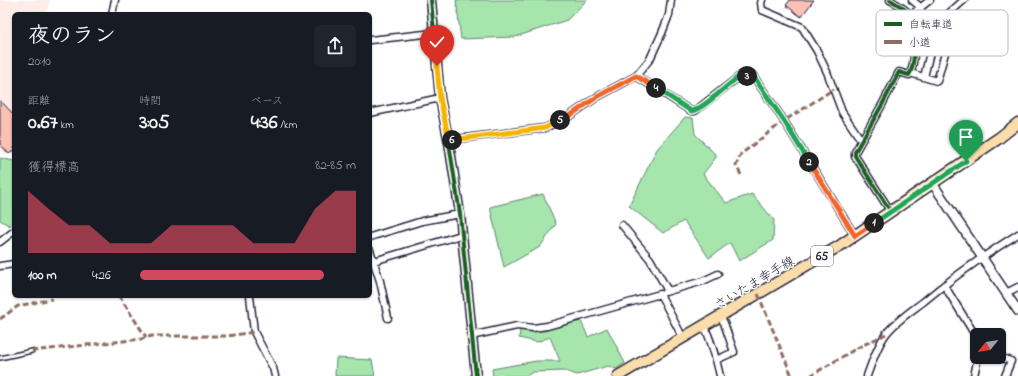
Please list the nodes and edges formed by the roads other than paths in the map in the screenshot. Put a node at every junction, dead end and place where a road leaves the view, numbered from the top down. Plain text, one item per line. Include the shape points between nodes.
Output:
1 (115, 0) edge
2 (431, 0) edge
3 (670, 0) edge
4 (762, 0) edge
5 (890, 0) edge
6 (912, 0) edge
7 (930, 0) edge
8 (964, 0) edge
9 (920, 8) junction
10 (905, 10) edge
11 (917, 10) edge
12 (953, 10) edge
13 (112, 12) edge
14 (434, 32) junction
15 (372, 40) edge
16 (913, 56) edge
17 (929, 56) edge
18 (944, 56) edge
19 (910, 73) junction
20 (636, 76) junction
21 (924, 77) junction
22 (440, 98) junction
23 (372, 113) edge
24 (1018, 123) edge
25 (449, 140) junction
26 (862, 140) junction
27 (932, 184) junction
28 (891, 212) junction
29 (460, 214) junction
30 (622, 224) dead end
31 (12, 233) edge
32 (1018, 234) edge
33 (461, 235) junction
34 (372, 236) edge
35 (855, 236) junction
36 (0, 242) edge
37 (372, 256) edge
38 (982, 257) junction
39 (374, 261) junction
40 (12, 264) edge
41 (0, 266) edge
42 (718, 274) dead end
43 (944, 285) junction
44 (1018, 287) edge
45 (668, 291) junction
46 (1006, 293) junction
47 (660, 294) junction
48 (250, 298) edge
49 (1018, 311) edge
50 (720, 316) junction
51 (388, 318) dead end
52 (704, 326) junction
53 (971, 328) edge
54 (471, 336) junction
55 (683, 338) junction
56 (32, 351) dead end
57 (0, 358) edge
58 (1006, 359) edge
59 (716, 360) junction
60 (977, 364) edge
61 (275, 376) edge
62 (476, 376) edge
63 (618, 376) edge
64 (720, 376) edge
65 (867, 376) edge
66 (974, 376) edge
67 (1005, 376) edge

1 - 13 street
2 - 14 street
3 - 20 street via 669,15 662,33 650,59
4 - 26 street via 762,10 802,28 827,72 842,112
5 - 10 street
6 - 9 street
7 - 9 street
8 - 12 street
9 - 11 street
14 - 15 street
14 - 22 street
16 - 19 street
17 - 21 street
18 - 21 street via 937,81
19 - 21 street
19 - 26 street via 909,75 899,72
20 - 25 street via 545,128
20 - 35 street via 691,111 695,111 741,75 752,74
22 - 23 street
22 - 25 street
24 - 27 main road, さいたま幸手線 / 65
25 - 29 street
26 - 28 street via 855,156
27 - 28 main road, さいたま幸手線 / 65
27 - 38 street
28 - 35 main road, さいたま幸手線 / 65
29 - 33 street
29 - 34 street via 410,224
30 - 45 street via 650,259
31 - 36 street
32 - 38 street
33 - 39 street
33 - 54 street
35 - 50 main road, さいたま幸手線 / 65
37 - 39 street
38 - 43 street
38 - 46 street
39 - 51 street
40 - 41 street
42 - 45 street
43 - 53 street
43 - 65 street via 886,334
44 - 46 street
45 - 47 street
46 - 49 street
47 - 54 street via 547,326 517,326
47 - 55 street
48 - 61 street via 254,332
50 - 52 main road, さいたま幸手線 / 65
50 - 59 street via 734,352
52 - 55 main road, さいたま幸手線 / 65
52 - 59 street
54 - 62 street
55 - 63 main road, さいたま幸手線 / 65
56 - 57 lane
58 - 67 street via 1011,361
59 - 64 street
60 - 66 street

